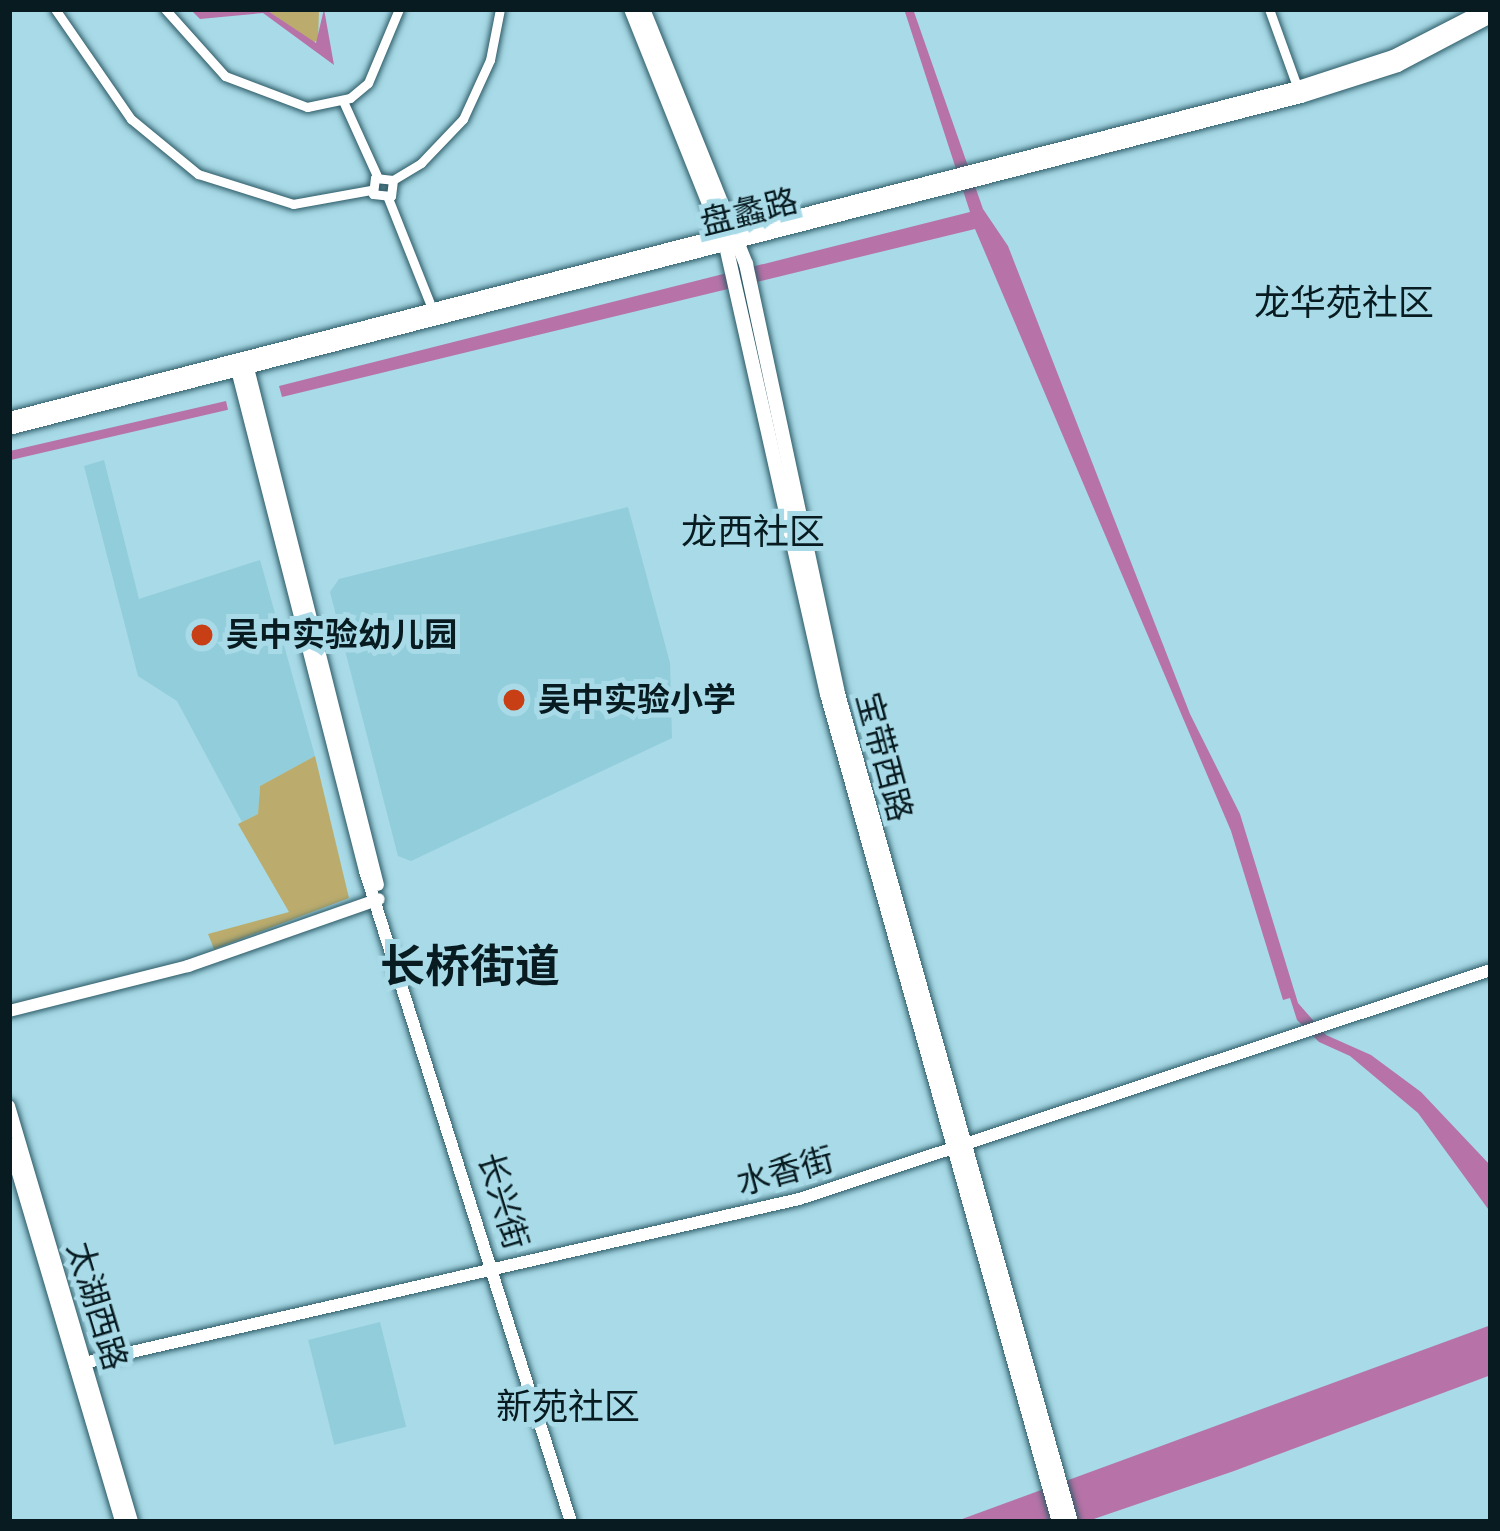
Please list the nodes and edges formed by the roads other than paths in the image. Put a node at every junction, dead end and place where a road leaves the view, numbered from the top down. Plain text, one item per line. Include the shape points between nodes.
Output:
1 (56, 9) edge
2 (165, 9) edge
3 (399, 9) edge
4 (500, 9) edge
5 (632, 9) edge
6 (643, 9) edge
7 (1269, 9) edge
8 (1484, 9) edge
9 (1491, 17) edge
10 (1299, 92) junction
11 (343, 101) junction
12 (377, 176) junction
13 (393, 180) junction
14 (371, 190) junction
15 (388, 198) junction
16 (731, 239) junction
17 (434, 315) junction
18 (241, 364) junction
19 (9, 418) edge
20 (9, 429) edge
21 (380, 898) junction
22 (1491, 970) edge
23 (9, 1011) edge
24 (9, 1106) edge
25 (9, 1143) edge
26 (959, 1148) junction
27 (495, 1266) junction
28 (80, 1364) junction
29 (1052, 1476) junction
30 (121, 1522) edge
31 (132, 1522) edge
32 (572, 1522) edge
33 (1059, 1522) edge
34 (1071, 1522) edge

1 - 14 street via 131,119 198,174 293,204
2 - 11 street via 207,61 242,87 289,105
3 - 11 street via 384,61
4 - 13 street via 490,60 463,119
5 - 16 main road, 宝带西路
6 - 16 main road, 宝带西路
7 - 10 street
8 - 10 street, 盘蠡路 via 1394,56
9 - 10 street, 盘蠡路 via 1397,66
10 - 16 street, 盘蠡路
11 - 12 street
12 - 13 street
12 - 14 street
13 - 15 street
14 - 15 street
15 - 17 street
16 - 17 street, 盘蠡路
16 - 26 main road, 宝带西路 via 837,690
17 - 18 street, 盘蠡路
18 - 19 street, 盘蠡路
18 - 20 street, 盘蠡路
18 - 21 street, 长兴街
21 - 23 street via 188,966
21 - 27 street, 长兴街
22 - 26 street, 水香街
24 - 28 street, 太湖西路
25 - 28 street, 太湖西路
26 - 27 street, 水香街 via 799,1198
26 - 29 main road, 宝带西路
27 - 28 street, 水香街
27 - 32 street, 长兴街
28 - 30 street, 太湖西路
28 - 31 street, 太湖西路
29 - 33 main road, 宝带西路
29 - 34 main road, 宝带西路

